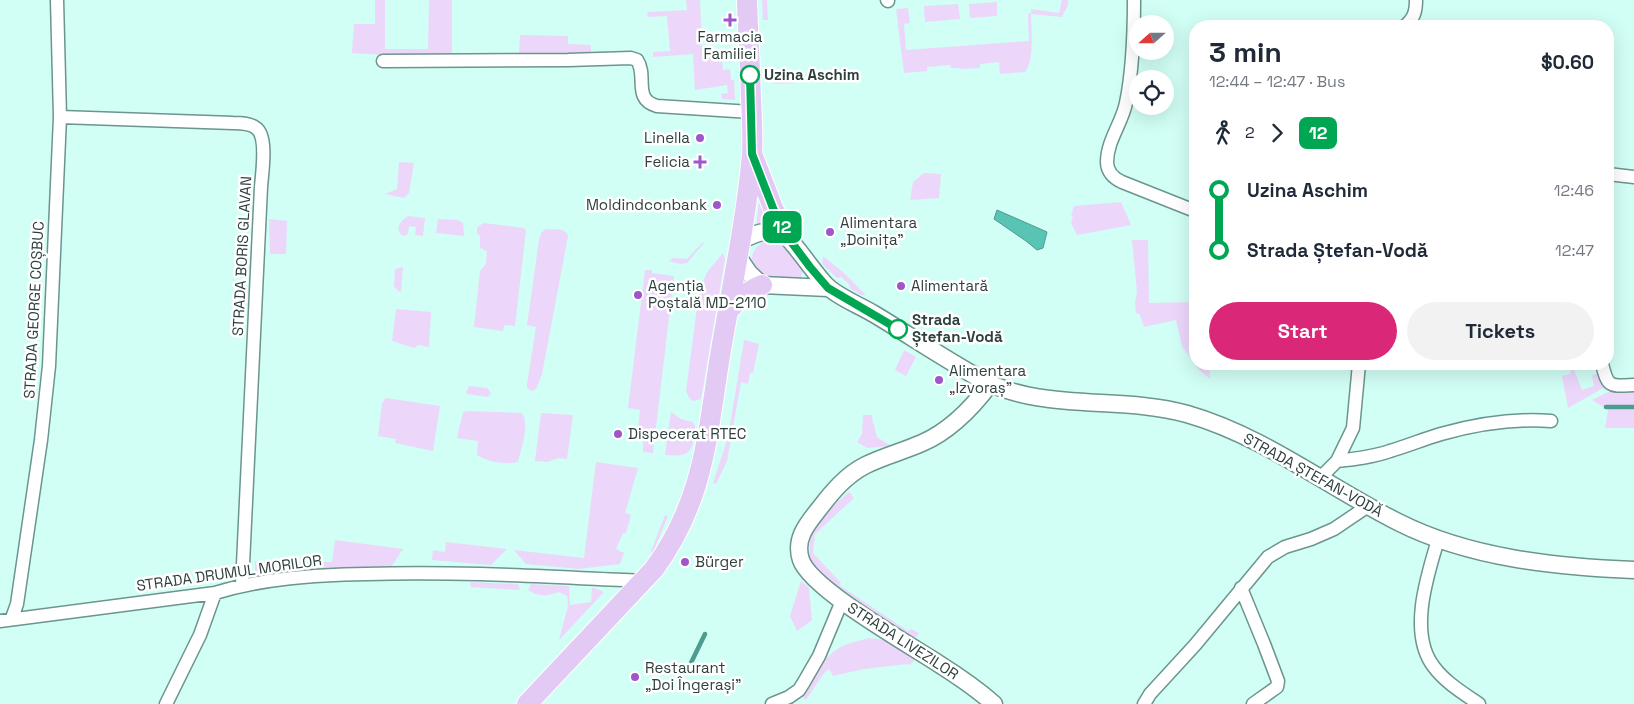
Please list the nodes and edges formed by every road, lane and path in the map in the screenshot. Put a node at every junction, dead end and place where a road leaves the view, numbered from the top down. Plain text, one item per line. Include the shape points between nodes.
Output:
1 (57, 0) edge
2 (747, 0) edge
3 (1134, 0) edge
4 (1416, 0) edge
5 (1412, 20) edge
6 (383, 61) dead end
7 (751, 112) junction
8 (60, 117) junction
9 (752, 154) junction
10 (1614, 175) edge
11 (1634, 177) edge
12 (1189, 209) edge
13 (786, 235) junction
14 (739, 248) junction
15 (762, 285) junction
16 (828, 288) junction
17 (729, 310) junction
18 (1359, 370) edge
19 (1603, 370) edge
20 (990, 384) junction
21 (1634, 385) edge
22 (1551, 421) dead end
23 (1337, 461) junction
24 (1320, 478) junction
25 (1368, 506) junction
26 (1438, 540) junction
27 (1634, 570) edge
28 (644, 580) junction
29 (242, 585) junction
30 (1241, 588) junction
31 (215, 593) junction
32 (842, 601) junction
33 (6, 620) edge
34 (166, 704) edge
35 (527, 704) edge
36 (772, 704) edge
37 (994, 704) edge
38 (1144, 704) edge
39 (1253, 704) edge
40 (1478, 704) edge

1 - 8 street, STRADA GEORGE COȘBUC
2 - 7 main road
3 - 12 street via 1126,105 1110,149 1108,168 1117,180
4 - 5 street via 1416,12
6 - 7 street via 631,58 641,66 643,98 647,103
7 - 9 main road
8 - 29 street, STRADA BORIS GLAVAN via 241,123 255,127 262,136
8 - 33 street, STRADA GEORGE COȘBUC via 49,366 40,450 17,604
9 - 13 main road
9 - 14 main road
10 - 11 street
13 - 14 street via 762,231
13 - 16 street, STRADA ȘTEFAN-VODĂ
14 - 15 street via 749,273
14 - 17 main road
15 - 16 street, STRADA ȘTEFAN-VODĂ
15 - 17 main road via 750,290
16 - 20 street, STRADA ȘTEFAN-VODĂ
17 - 28 main road via 709,432 697,483 688,510 666,554
18 - 23 street via 1353,428
19 - 21 street via 1608,383
20 - 24 street, STRADA ȘTEFAN-VODĂ via 1035,397 1146,407 1188,415 1256,442
20 - 32 street via 971,407 942,432 854,473 839,485 807,524 800,535 800,559 806,569
22 - 23 street, STRADA ȘTEFAN-VODĂ via 1494,423 1441,434 1389,452
23 - 24 street
24 - 25 street, STRADA ȘTEFAN-VODĂ
25 - 26 street, STRADA ȘTEFAN-VODĂ
25 - 30 street via 1334,529 1275,552
26 - 27 street, STRADA ȘTEFAN-VODĂ via 1518,558
26 - 40 street via 1421,615 1424,646 1440,674
28 - 29 street, STRADA DRUMUL MORILOR via 415,572 342,574
28 - 35 main road
29 - 31 street, STRADA DRUMUL MORILOR
30 - 38 street
30 - 39 street via 1278,681 1277,687
31 - 33 street, STRADA DRUMUL MORILOR
31 - 34 street via 200,635
32 - 36 street, STRADA LIVEZILOR via 819,656 799,690
32 - 37 street, STRADA LIVEZILOR

